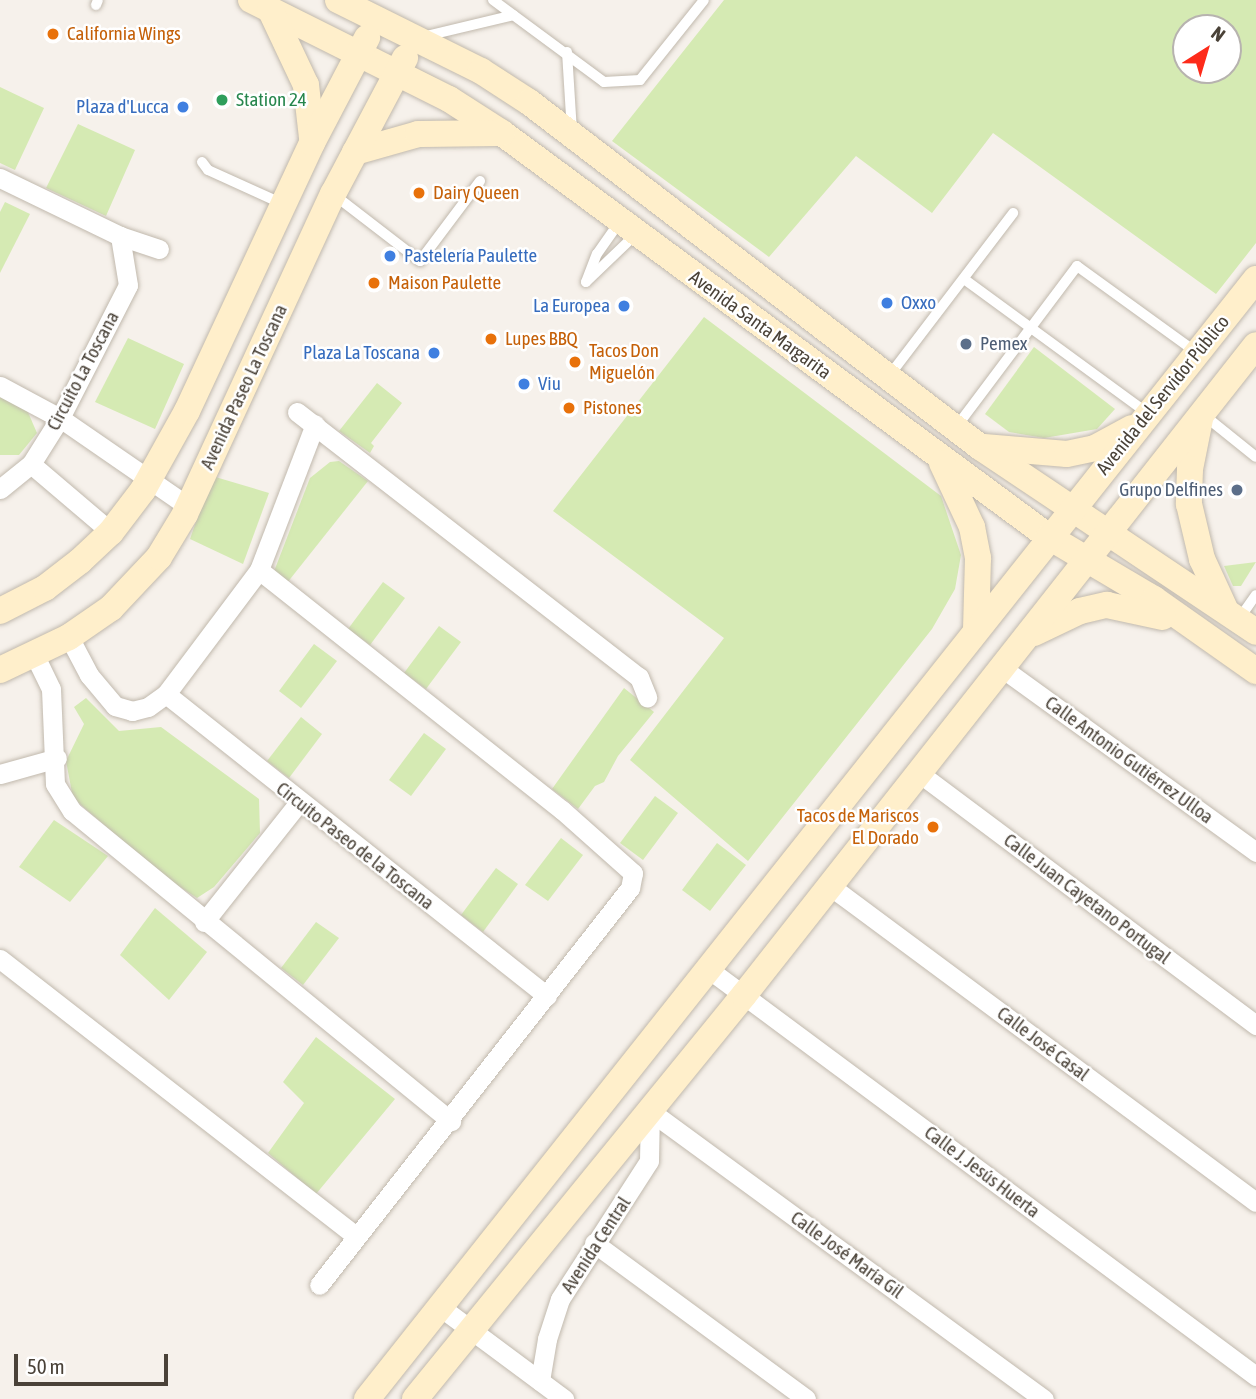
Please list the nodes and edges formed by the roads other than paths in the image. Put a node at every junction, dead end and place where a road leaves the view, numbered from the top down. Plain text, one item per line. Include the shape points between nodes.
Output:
1 (338, 0) edge
2 (493, 0) edge
3 (705, 0) edge
4 (260, 5) edge
5 (514, 15) junction
6 (377, 20) junction
7 (415, 39) junction
8 (359, 52) junction
9 (567, 52) junction
10 (398, 72) junction
11 (334, 98) junction
12 (371, 119) junction
13 (502, 134) junction
14 (573, 135) junction
15 (312, 143) junction
16 (355, 152) junction
17 (202, 162) dead end
18 (0, 178) edge
19 (480, 181) dead end
20 (333, 194) junction
21 (283, 204) junction
22 (1013, 213) dead end
23 (628, 228) junction
24 (120, 236) junction
25 (159, 249) dead end
26 (964, 279) junction
27 (1256, 279) edge
28 (1031, 330) junction
29 (1256, 345) edge
30 (1197, 354) junction
31 (888, 377) junction
32 (0, 386) edge
33 (297, 412) dead end
34 (1202, 413) junction
35 (60, 418) junction
36 (1146, 418) junction
37 (315, 424) junction
38 (955, 428) junction
39 (980, 447) junction
40 (1256, 457) edge
41 (940, 458) junction
42 (31, 464) junction
43 (155, 470) junction
44 (201, 479) junction
45 (0, 489) edge
46 (189, 507) junction
47 (1070, 511) junction
48 (111, 532) junction
49 (1105, 534) junction
50 (1049, 537) junction
51 (1084, 560) junction
52 (260, 569) junction
53 (1256, 595) edge
54 (0, 611) edge
55 (1240, 620) edge
56 (1198, 629) junction
57 (976, 630) junction
58 (69, 636) junction
59 (1026, 637) junction
60 (34, 654) junction
61 (1002, 668) junction
62 (0, 670) edge
63 (1256, 671) edge
64 (166, 694) junction
65 (647, 697) dead end
66 (57, 758) junction
67 (919, 773) junction
68 (0, 774) edge
69 (299, 802) junction
70 (1256, 852) edge
71 (830, 886) junction
72 (204, 922) junction
73 (0, 959) edge
74 (707, 968) junction
75 (744, 995) junction
76 (547, 996) junction
77 (1256, 1025) edge
78 (650, 1111) junction
79 (451, 1121) junction
80 (1256, 1202) edge
81 (356, 1236) junction
82 (594, 1243) junction
83 (319, 1285) dead end
84 (439, 1306) junction
85 (471, 1330) junction
86 (1256, 1376) edge
87 (540, 1381) junction
88 (367, 1399) edge
89 (415, 1399) edge
90 (564, 1399) edge
91 (806, 1399) edge
92 (1044, 1399) edge

1 - 6 main road, Avenida Santa Margarita
2 - 5 lane
3 - 9 lane via 640,80 604,82
4 - 8 main road, Avenida Santa Margarita
4 - 15 main road via 306,85
5 - 7 lane
5 - 9 lane
6 - 7 main road, Avenida Santa Margarita
6 - 8 main road, Avenida Paseo La Toscana
7 - 10 main road, Avenida Paseo La Toscana
7 - 14 main road, Avenida Santa Margarita via 481,71
8 - 10 main road, Avenida Santa Margarita
8 - 11 main road, Avenida Paseo La Toscana
9 - 14 lane
10 - 12 main road, Avenida Paseo La Toscana
10 - 13 main road, Avenida Santa Margarita
11 - 12 main road via 357,102
11 - 15 main road, Avenida Paseo La Toscana
12 - 16 main road, Avenida Paseo La Toscana
13 - 16 main road via 418,134
13 - 23 main road, Avenida Santa Margarita
14 - 31 main road, Avenida Santa Margarita
15 - 21 main road, Avenida Paseo La Toscana
16 - 20 main road, Avenida Paseo La Toscana
17 - 21 lane via 208,170
18 - 24 street
19 - 20 lane via 420,261
20 - 44 main road, Avenida Paseo La Toscana
21 - 43 main road, Avenida Paseo La Toscana
22 - 26 lane
23 - 23 lane via 597,254 586,282
23 - 41 main road, Avenida Santa Margarita
24 - 25 street
24 - 35 street, Circuito La Toscana via 128,285
26 - 28 lane
26 - 31 lane
27 - 30 main road, Avenida del Servidor Público
28 - 30 lane via 1077,266
28 - 36 lane
28 - 38 lane
29 - 34 main road
30 - 36 main road, Avenida del Servidor Público
31 - 38 main road, Avenida Santa Margarita
32 - 35 street
33 - 37 street
34 - 40 lane
34 - 49 main road
34 - 55 main road via 1190,469 1189,503 1202,559
35 - 42 street, Circuito La Toscana
35 - 43 street
36 - 39 main road via 1095,448 1067,454
36 - 47 main road, Avenida del Servidor Público
37 - 52 street
37 - 65 street via 639,677
38 - 39 main road, Avenida Santa Margarita
39 - 47 main road, Avenida Santa Margarita
41 - 50 main road, Avenida Santa Margarita
41 - 57 main road via 972,527 978,558
42 - 45 street, Circuito La Toscana
42 - 48 street
43 - 44 main road
43 - 46 street
43 - 48 main road, Avenida Paseo La Toscana
44 - 46 main road, Avenida Paseo La Toscana
46 - 58 main road, Avenida Paseo La Toscana via 136,585
47 - 49 main road, Avenida Santa Margarita
47 - 50 main road, Avenida del Servidor Público
48 - 54 main road, Avenida Paseo La Toscana via 45,588
49 - 51 main road
49 - 55 main road, Avenida Santa Margarita
50 - 51 main road, Avenida Santa Margarita
50 - 57 main road, Avenida del Servidor Público
51 - 56 main road, Avenida Santa Margarita
51 - 59 main road
52 - 64 street
52 - 76 street via 624,861 633,873 631,888
53 - 55 lane
56 - 59 main road via 1136,608 1107,605 1080,611
56 - 63 main road, Avenida Santa Margarita
57 - 74 main road, Avenida del Servidor Público
58 - 60 main road, Avenida Paseo La Toscana
58 - 64 street via 89,675 115,706 132,711 148,707
59 - 61 main road
60 - 62 main road, Avenida Paseo La Toscana
60 - 66 street via 51,689
61 - 67 main road
61 - 70 street, Calle Antonio Gutiérrez Ulloa
64 - 69 street, Circuito Paseo de la Toscana
66 - 68 street
66 - 72 street via 55,784 72,811
67 - 71 main road
67 - 77 street, Calle Juan Cayetano Portugal
69 - 72 street
69 - 76 street, Circuito Paseo de la Toscana
71 - 75 main road
71 - 80 street, Calle José Casal
72 - 79 street
73 - 81 street
74 - 75 street, Calle J. Jesús Huerta
74 - 84 main road, Avenida del Servidor Público
75 - 78 main road
75 - 86 street, Calle J. Jesús Huerta
76 - 79 street
78 - 82 street, Avenida Central via 649,1161
78 - 85 main road
78 - 92 street, Calle José María Gil
79 - 81 street
81 - 83 street
82 - 87 street, Avenida Central via 561,1299 547,1339
82 - 91 street
84 - 85 street
84 - 88 main road, Avenida del Servidor Público
85 - 87 street
85 - 89 main road
87 - 90 street

